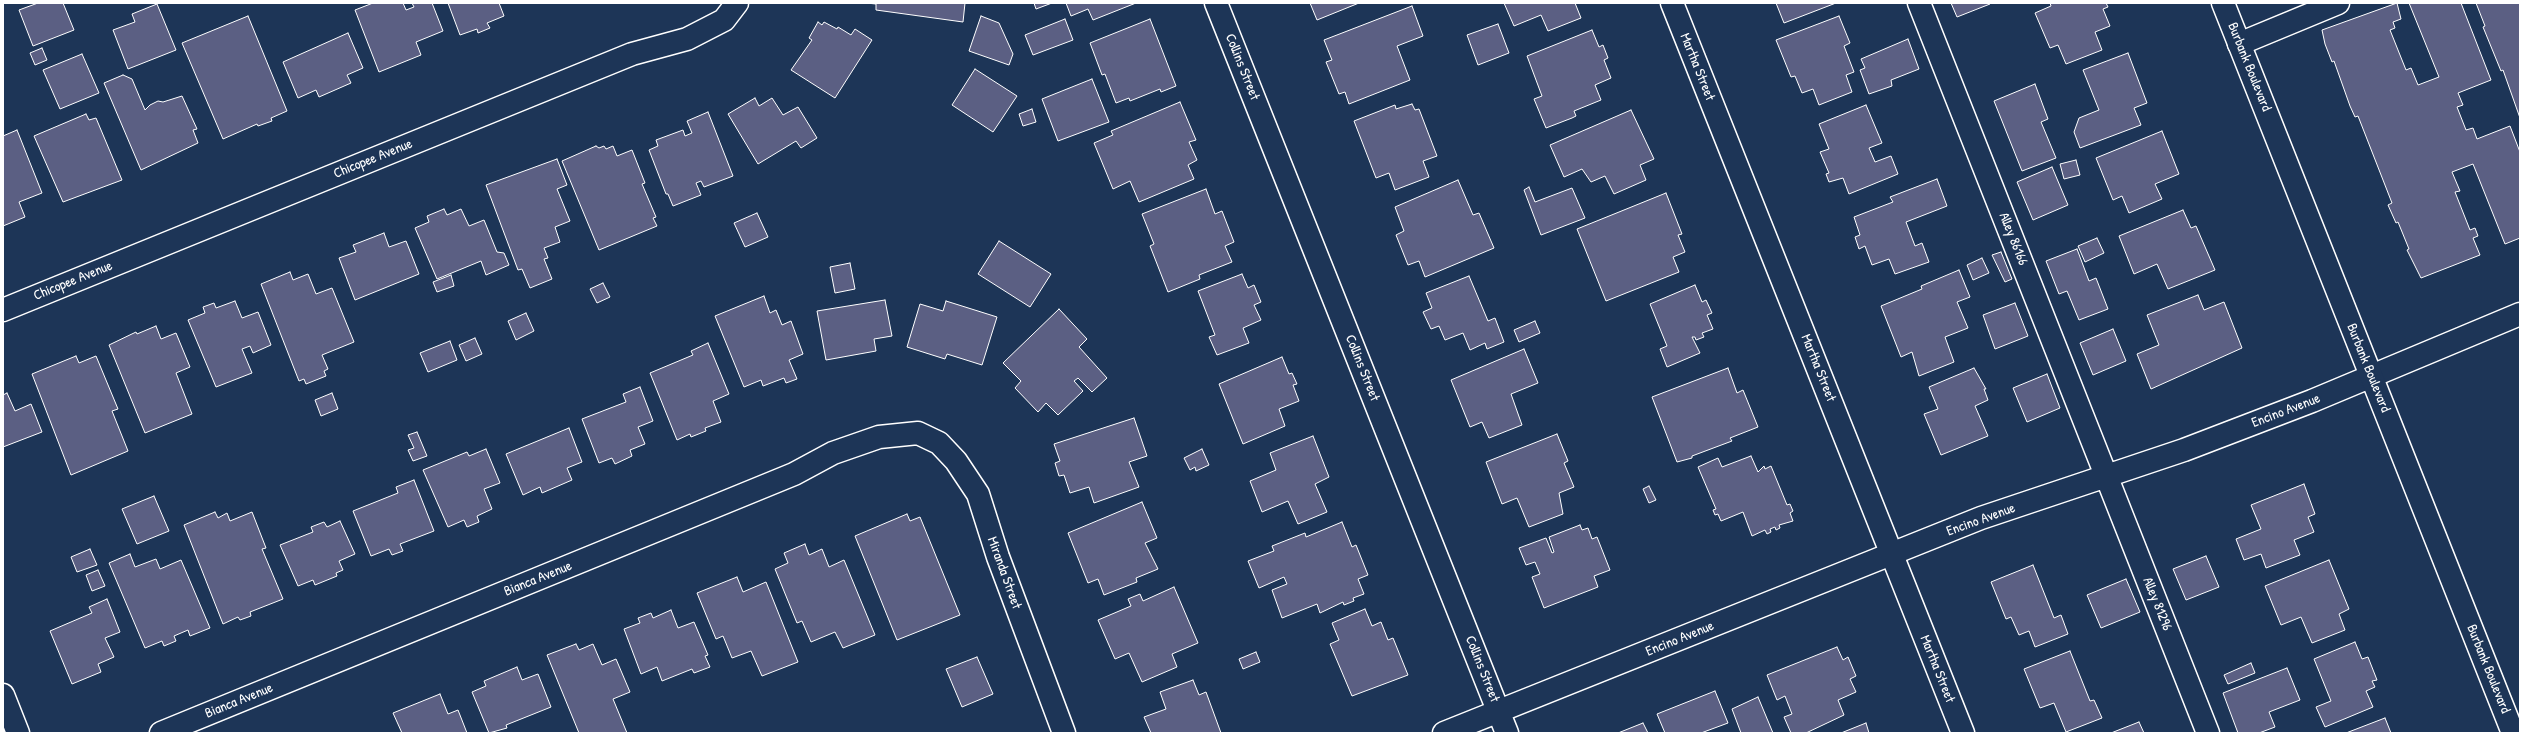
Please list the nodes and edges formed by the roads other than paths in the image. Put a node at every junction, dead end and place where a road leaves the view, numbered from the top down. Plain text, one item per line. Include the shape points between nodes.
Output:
1 (737, 3) edge
2 (1216, 3) edge
3 (1672, 3) edge
4 (1919, 3) edge
5 (2223, 3) edge
6 (2338, 3) edge
7 (2239, 44) junction
8 (3, 310) edge
9 (2520, 314) edge
10 (2371, 377) junction
11 (918, 433) joint
12 (2106, 476) junction
13 (1892, 554) junction
14 (3, 695) edge
15 (1498, 712) junction
16 (18, 733) edge
17 (161, 733) edge
18 (1064, 733) edge
19 (1444, 733) edge
20 (1507, 733) edge
21 (1963, 733) edge
22 (2208, 733) edge
23 (2513, 733) edge

1 - 8 street, Chicopee Avenue via 724,20 687,39 632,54
2 - 15 street, Collins Street
3 - 13 street, Martha Street
4 - 12 street, Alley 86166
5 - 7 street, Burbank Boulevard
6 - 7 street
7 - 10 street, Burbank Boulevard
9 - 10 street, Encino Avenue
10 - 12 street, Encino Avenue via 2184,450
10 - 23 street, Burbank Boulevard
11 - 17 street, Bianca Avenue via 879,437 833,453 794,474
11 - 18 street, Miranda Street via 939,443 956,461 978,494 998,557
12 - 13 street, Encino Avenue via 1981,518
12 - 22 street, Alley 81296
13 - 15 street, Encino Avenue
13 - 21 street, Martha Street
14 - 16 street
15 - 19 street, Encino Avenue
15 - 20 street, Collins Street

